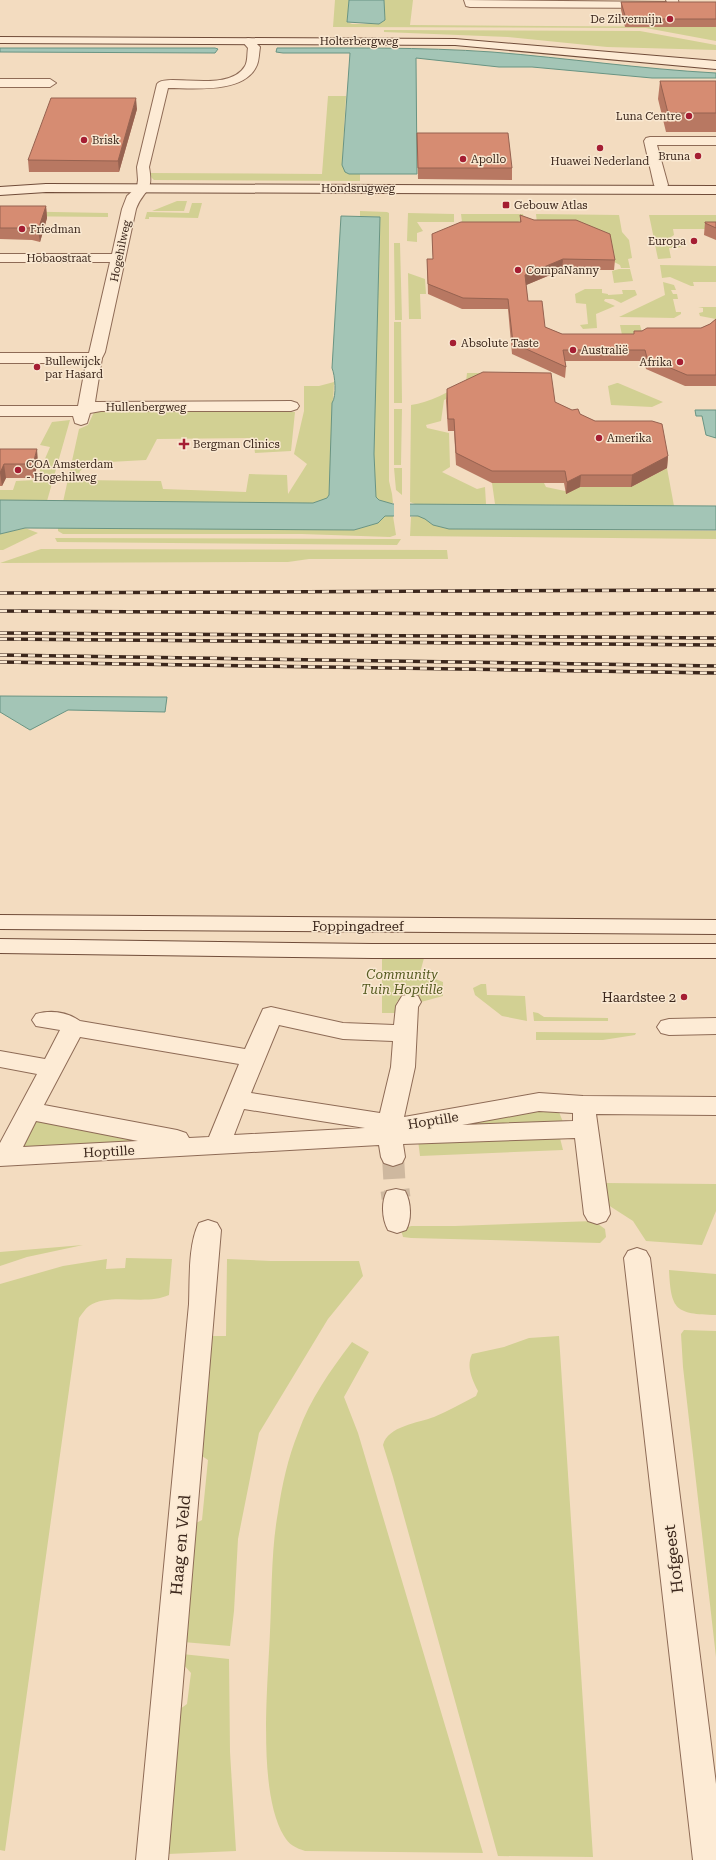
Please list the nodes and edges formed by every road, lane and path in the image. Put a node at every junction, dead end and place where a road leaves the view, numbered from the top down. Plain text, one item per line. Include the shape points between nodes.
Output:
1 (470, 0) edge
2 (672, 0) edge
3 (538, 2) edge
4 (605, 2) edge
5 (0, 33) edge
6 (250, 38) junction
7 (0, 40) edge
8 (700, 52) dead end
9 (716, 65) edge
10 (0, 83) edge
11 (50, 84) dead end
12 (716, 142) edge
13 (661, 185) dead end
14 (140, 188) junction
15 (716, 190) edge
16 (0, 191) edge
17 (0, 197) edge
18 (716, 200) edge
19 (0, 258) edge
20 (118, 258) junction
21 (0, 358) edge
22 (94, 358) junction
23 (292, 406) dead end
24 (0, 411) edge
25 (83, 414) junction
26 (0, 922) edge
27 (716, 927) edge
28 (0, 946) edge
29 (716, 951) edge
30 (410, 1002) dead end
31 (44, 1020) dead end
32 (716, 1026) edge
33 (669, 1027) dead end
34 (73, 1028) junction
35 (405, 1034) junction
36 (253, 1058) junction
37 (0, 1059) edge
38 (52, 1068) junction
39 (236, 1099) junction
40 (583, 1104) junction
41 (716, 1106) edge
42 (29, 1112) junction
43 (586, 1129) junction
44 (391, 1139) junction
45 (215, 1146) junction
46 (2, 1157) edge
47 (396, 1198) tunnel mouth
48 (597, 1214) dead end
49 (397, 1223) dead end
50 (207, 1240) dead end
51 (637, 1258) dead end
52 (152, 1860) edge
53 (709, 1860) edge

1 - 3 street via 470,4
2 - 4 street via 673,5
3 - 4 street
5 - 6 street, Holterbergweg
6 - 7 street, Holterbergweg
6 - 8 street, Holterbergweg via 437,35 612,49
6 - 9 street, Holterbergweg via 461,42
6 - 14 street, Hogehilweg via 240,47 242,52 239,69 243,75 236,81 221,84 164,84
10 - 11 street
12 - 13 street via 650,141
14 - 15 street, Hondsrugweg
14 - 16 street, Hondsrugweg via 46,188
14 - 17 street, Hondsrugweg
14 - 18 street, Hondsrugweg
14 - 20 street, Hogehilweg
19 - 20 street, Hobaostraat
20 - 22 street, Hogehilweg
21 - 22 street
22 - 25 street, Hogehilweg
23 - 25 street, Hullenbergweg via 101,406
24 - 25 street, Hullenbergweg
26 - 27 street, Foppingadreef
28 - 29 street, Foppingadreef via 372,951
30 - 35 street via 407,1006
31 - 34 street via 64,1021
32 - 33 street
34 - 36 street
34 - 38 street, Hoptille
35 - 36 street via 343,1031 270,1015
35 - 44 street via 403,1067
36 - 39 street
37 - 38 street
38 - 42 street, Hoptille
39 - 44 street, Hoptille
39 - 45 street
40 - 41 street, Hoptille
40 - 43 street
40 - 44 street, Hoptille via 539,1102 405,1126
42 - 45 street, Hoptille
42 - 46 street, Hoptille
43 - 44 street
43 - 48 street
44 - 45 street, Hoptille
45 - 46 street, Hoptille
47 - 49 street
50 - 52 street, Haag en Veld
51 - 53 street, Hofgeest

